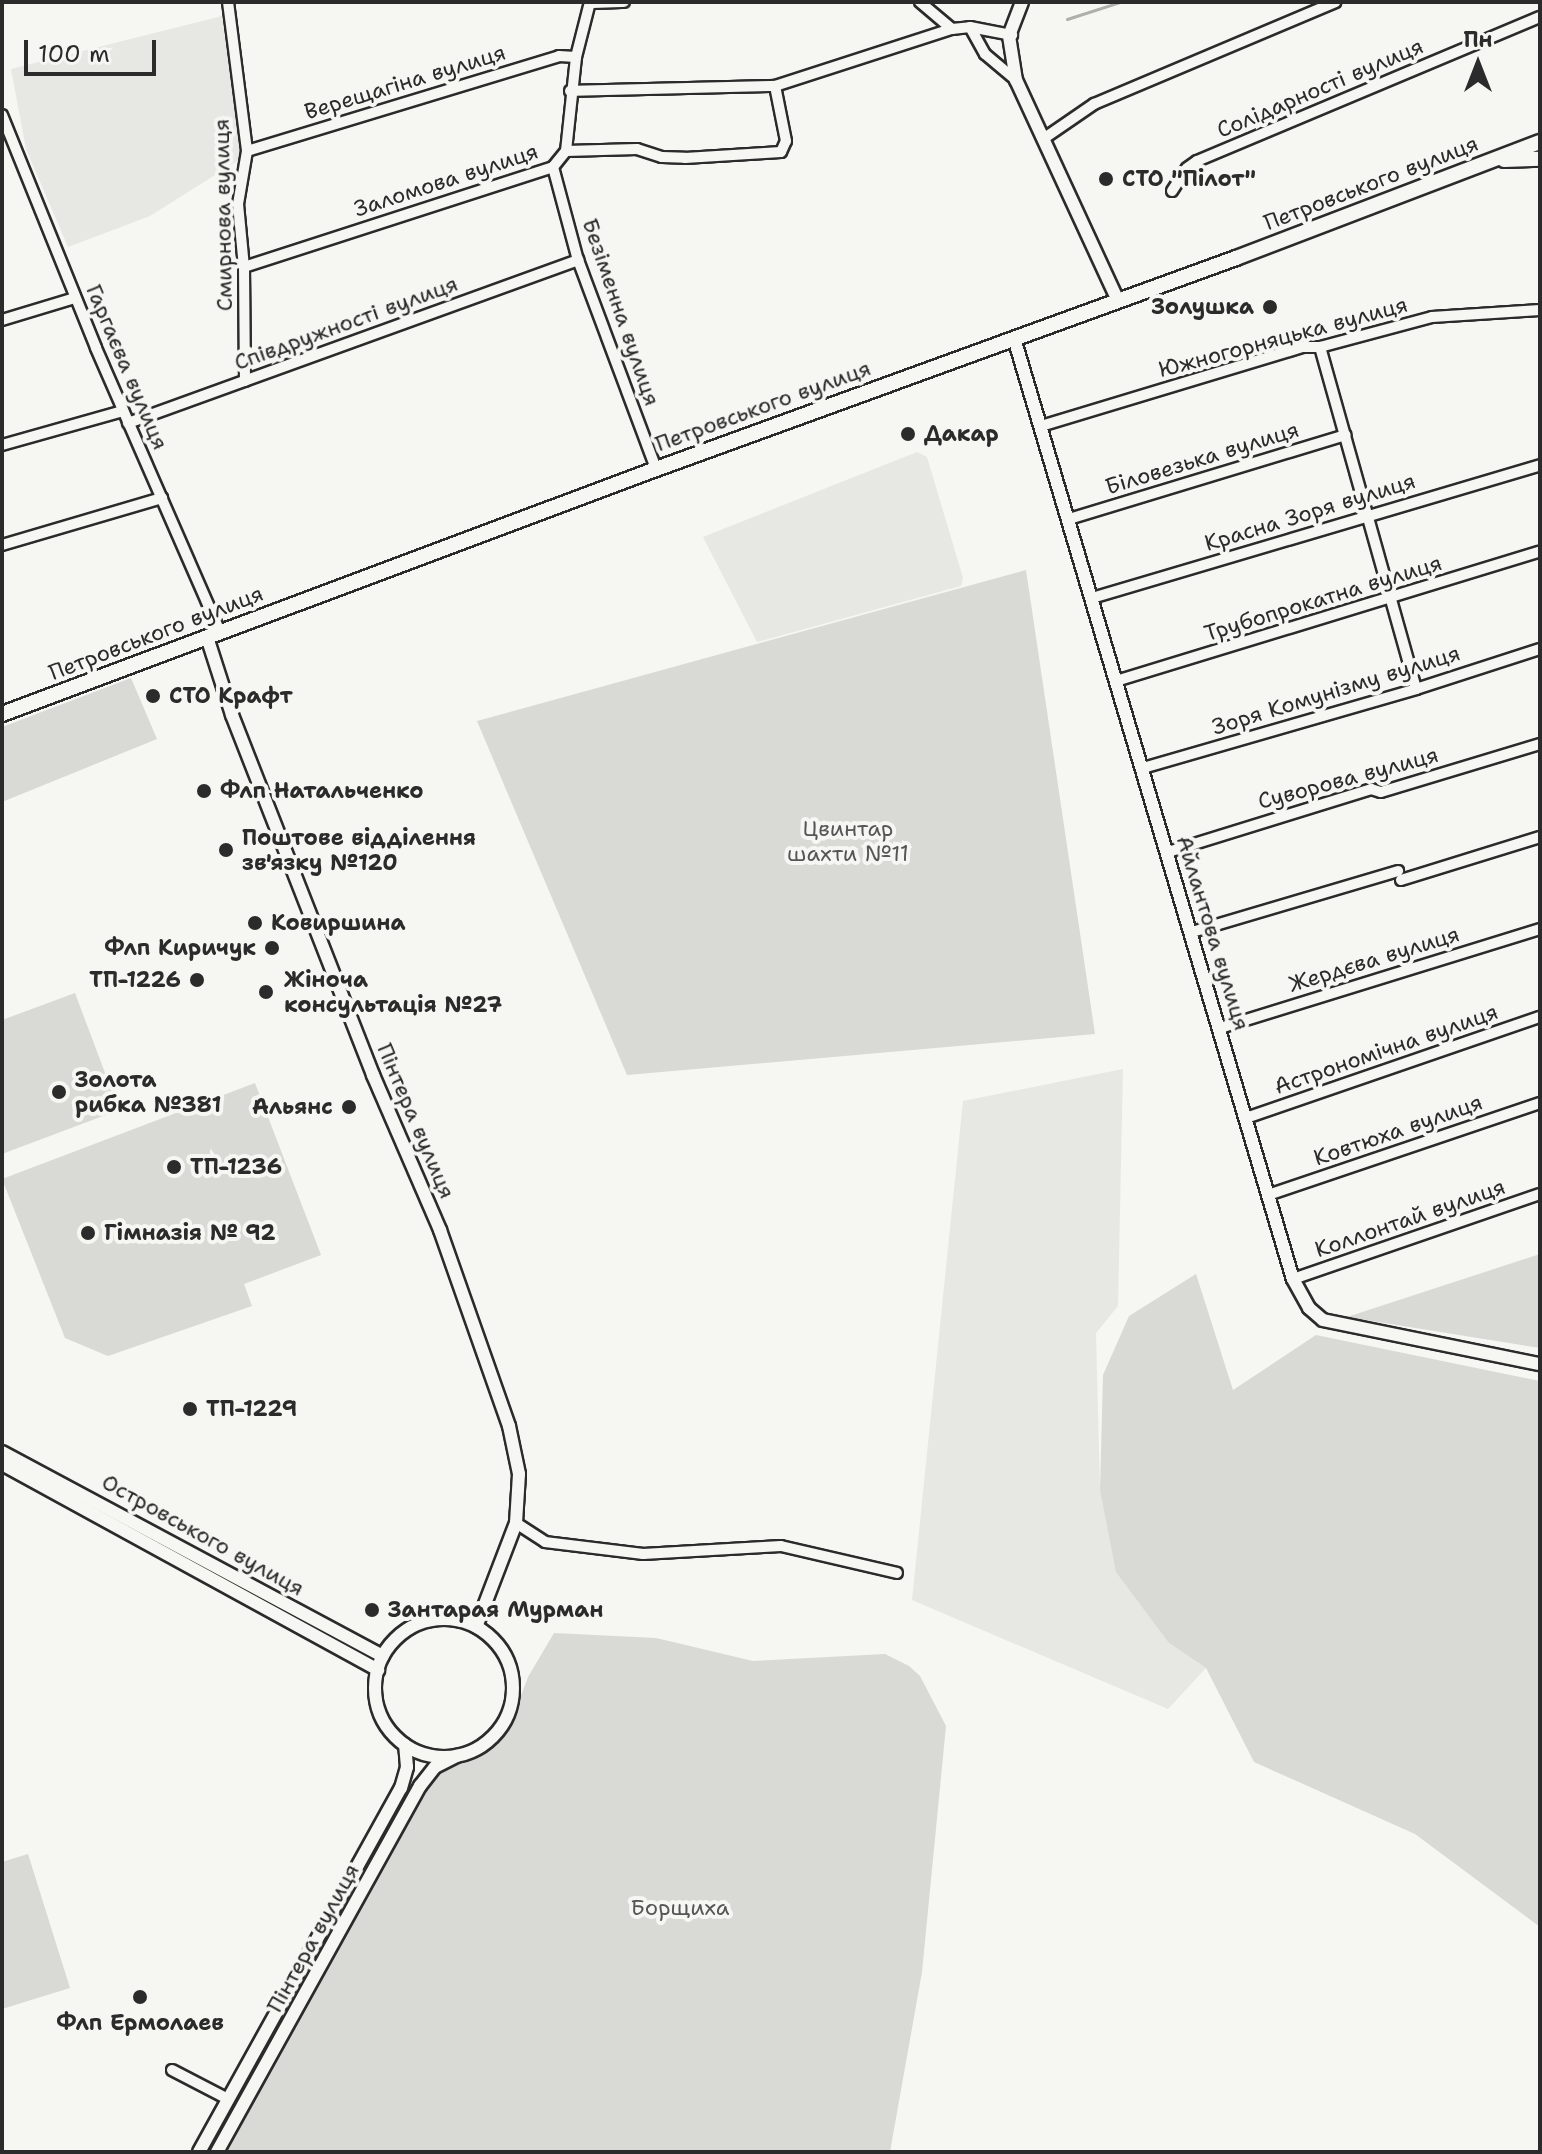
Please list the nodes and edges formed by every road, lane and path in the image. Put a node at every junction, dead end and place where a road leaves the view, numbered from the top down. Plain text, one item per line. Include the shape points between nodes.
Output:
1 (228, 2) edge
2 (590, 2) edge
3 (624, 2) edge
4 (920, 2) edge
5 (1022, 2) edge
6 (1335, 2) edge
7 (1540, 17) edge
8 (970, 27) junction
9 (952, 29) junction
10 (1012, 35) junction
11 (576, 57) junction
12 (1016, 80) junction
13 (775, 86) junction
14 (570, 91) junction
15 (2, 115) edge
16 (4, 128) edge
17 (1043, 139) junction
18 (1540, 142) edge
19 (247, 151) junction
20 (566, 151) junction
21 (1540, 159) edge
22 (1488, 161) junction
23 (553, 167) junction
24 (1172, 191) dead end
25 (578, 260) junction
26 (244, 267) junction
27 (75, 298) junction
28 (1118, 301) junction
29 (1540, 310) edge
30 (2, 320) edge
31 (1014, 338) junction
32 (1320, 347) junction
33 (245, 381) junction
34 (123, 411) junction
35 (128, 423) junction
36 (1041, 426) junction
37 (1346, 435) junction
38 (2, 445) edge
39 (1540, 465) edge
40 (656, 469) junction
41 (162, 498) junction
42 (1370, 515) junction
43 (1069, 519) junction
44 (2, 545) edge
45 (1540, 551) edge
46 (1092, 598) junction
47 (1393, 598) junction
48 (213, 634) junction
49 (1540, 649) edge
50 (1116, 681) junction
51 (1416, 689) junction
52 (2, 714) edge
53 (1540, 744) edge
54 (1143, 768) junction
55 (1540, 837) edge
56 (1168, 852) junction
57 (1540, 929) edge
58 (1192, 932) junction
59 (1540, 1017) edge
60 (1220, 1028) junction
61 (1540, 1103) edge
62 (1246, 1118) junction
63 (1540, 1194) edge
64 (1268, 1195) junction
65 (1293, 1279) junction
66 (1540, 1364) edge
67 (2, 1452) edge
68 (2, 1464) edge
69 (83, 1493) junction
70 (72, 1501) junction
71 (516, 1523) junction
72 (201, 1564) junction
73 (897, 1573) dead end
74 (476, 1627) junction
75 (383, 1656) junction
76 (378, 1670) junction
77 (405, 1745) junction
78 (457, 1756) junction
79 (172, 2070) dead end
80 (228, 2099) junction
81 (199, 2152) edge
82 (217, 2152) edge

1 - 19 street, Смирнова вулиця
2 - 3 street
2 - 11 street
4 - 9 street
5 - 10 street
6 - 17 street via 1094,104
7 - 24 street, Солідарності вулиця via 1197,161
8 - 9 street
8 - 10 street
8 - 12 street via 985,54
9 - 13 street
10 - 12 street via 1010,59
11 - 14 street
11 - 19 street, Верещагіна вулиця via 559,56
12 - 17 street
13 - 14 street
13 - 20 street, Заломова вулиця via 786,141 781,152 685,158 637,149
14 - 20 street
15 - 16 street, Гаргаєва вулиця
16 - 27 street, Гаргаєва вулиця
17 - 28 street
18 - 22 main road, Петровського вулиця
19 - 26 street, Смирнова вулиця via 238,204
20 - 23 street, Заломова вулиця
21 - 22 main road
22 - 28 main road, Петровського вулиця
23 - 25 street, Безіменна вулиця
23 - 26 street, Заломова вулиця
25 - 33 street, Співдружності вулиця
25 - 40 street, Безіменна вулиця
26 - 33 street, Смирнова вулиця
27 - 30 street
27 - 34 street, Гаргаєва вулиця
28 - 31 main road, Петровського вулиця
29 - 32 street, Южногорняцька вулиця via 1432,317
31 - 36 street, Айлантова вулиця
31 - 40 main road, Петровського вулиця
32 - 36 street, Южногорняцька вулиця via 1303,347
32 - 37 street
33 - 35 street, Співдружності вулиця
34 - 35 street, Гаргаєва вулиця
34 - 38 street
35 - 41 street, Гаргаєва вулиця
36 - 43 street, Айлантова вулиця
37 - 42 street
37 - 43 street, Біловезька вулиця
39 - 42 street, Красна Зоря вулиця
40 - 48 main road, Петровського вулиця
41 - 44 street
41 - 48 street, Гаргаєва вулиця
42 - 46 street, Красна Зоря вулиця
42 - 47 street
43 - 46 street, Айлантова вулиця
45 - 47 street, Трубопрокатна вулиця
46 - 50 street, Айлантова вулиця
47 - 50 street, Трубопрокатна вулиця
47 - 51 street
48 - 52 main road, Петровського вулиця
48 - 71 street, Пінтера вулиця via 232,715 373,1075 440,1230 509,1426 519,1474
49 - 51 street, Зоря Комунізму вулиця
50 - 54 street, Айлантова вулиця
51 - 54 street, Зоря Комунізму вулиця
53 - 56 street, Суворова вулиця
54 - 56 street, Айлантова вулиця
55 - 58 street
56 - 58 street, Айлантова вулиця
57 - 60 street, Жердєва вулиця
58 - 60 street, Айлантова вулиця
59 - 62 street, Астрономічна вулиця
60 - 62 street, Айлантова вулиця
61 - 64 street, Ковтюха вулиця
62 - 64 street, Айлантова вулиця
63 - 65 street, Коллонтай вулиця
64 - 65 street, Айлантова вулиця
65 - 66 street, Айлантова вулиця via 1309,1308 1323,1320
67 - 69 street, Островського вулиця
68 - 70 street, Островського вулиця
69 - 70 street
69 - 72 street, Островського вулиця
70 - 72 street, Островського вулиця
71 - 73 street via 545,1542 643,1554 781,1546
71 - 74 street, Пінтера вулиця
72 - 75 street, Островського вулиця
72 - 76 street, Островського вулиця
74 - 75 street via 444,1619 421,1623 400,1635
74 - 78 street via 504,1653 513,1697 495,1735
75 - 76 street
76 - 77 street via 375,1686 381,1715
77 - 78 street via 423,1753
77 - 80 street, Пінтера вулиця via 407,1767 401,1788
78 - 82 street, Пінтера вулиця via 435,1767 420,1786
79 - 80 street
80 - 81 street, Пінтера вулиця

